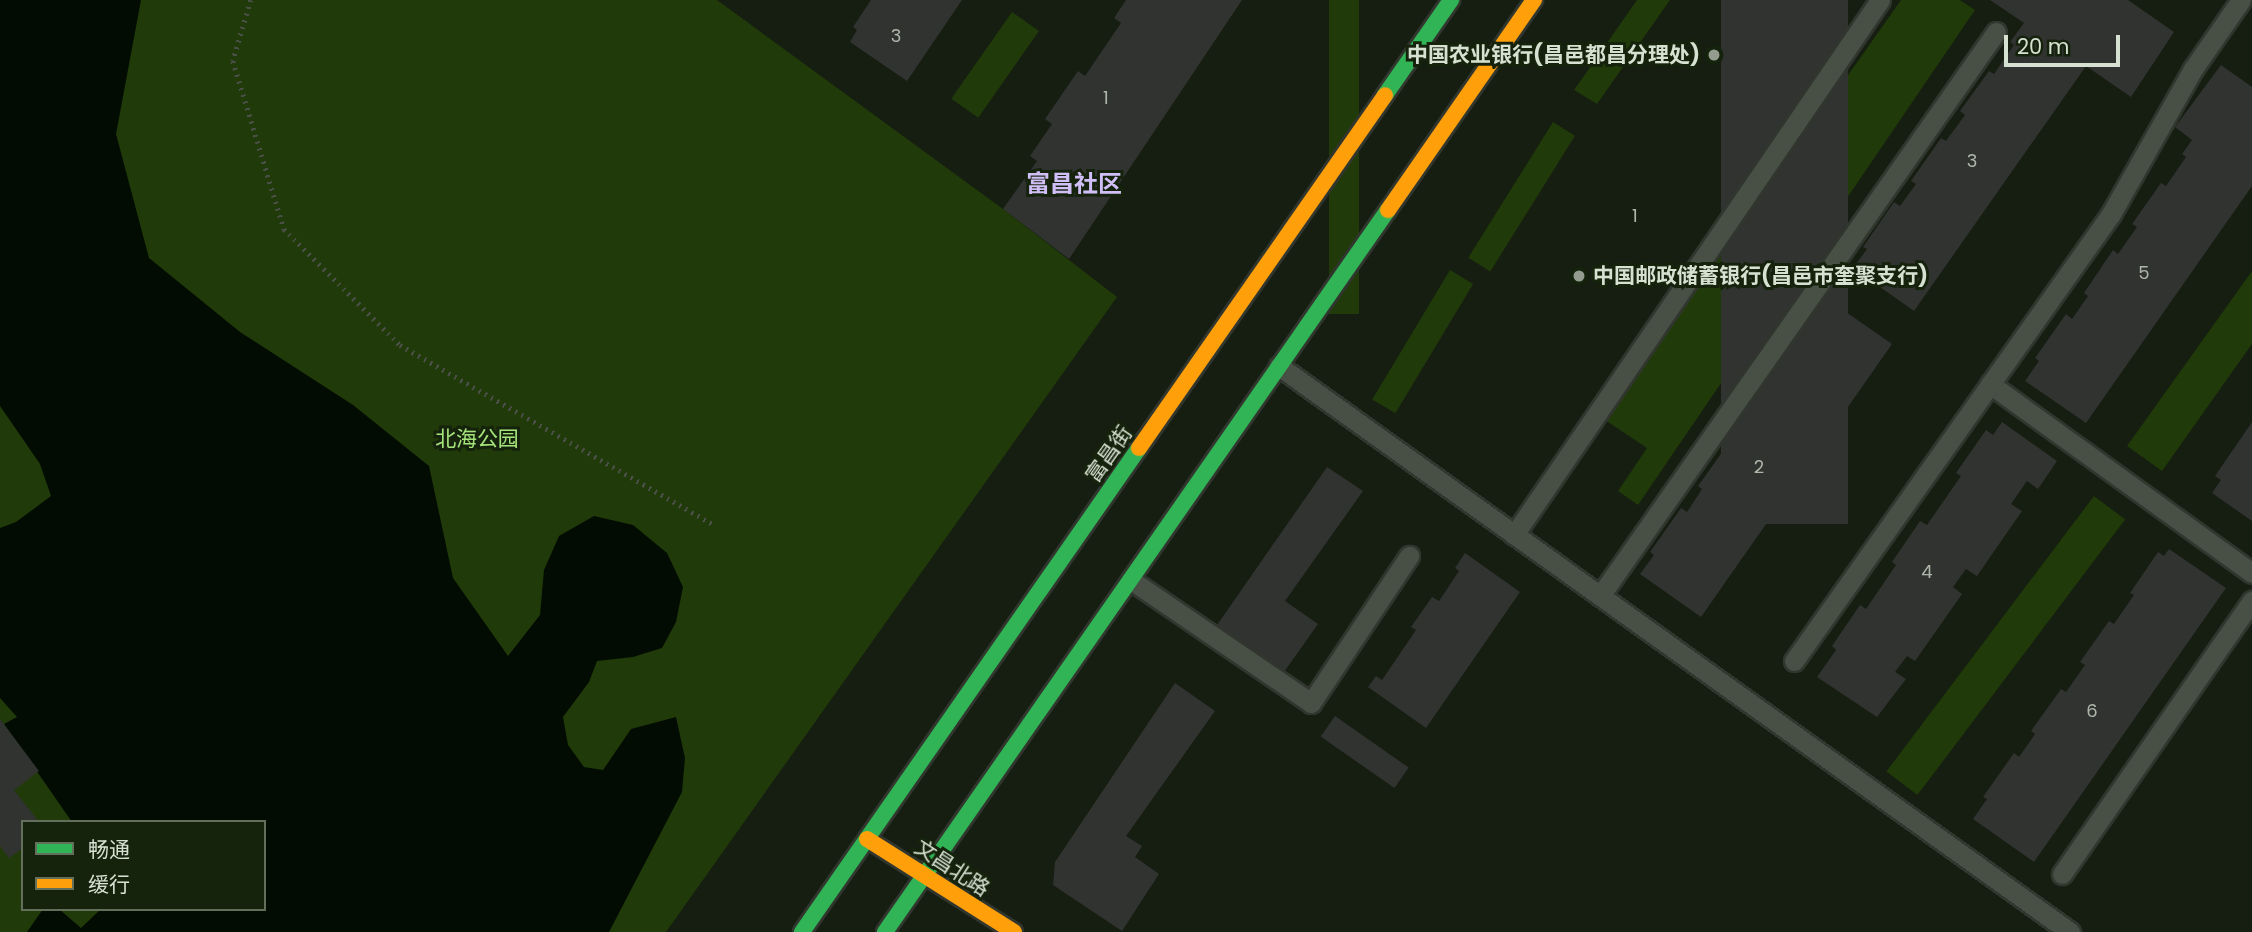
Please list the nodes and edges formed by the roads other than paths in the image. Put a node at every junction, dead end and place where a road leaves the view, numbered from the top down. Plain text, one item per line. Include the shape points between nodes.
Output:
1 (1534, 0) edge
2 (1880, 0) edge
3 (2241, 0) edge
4 (1445, 2) edge
5 (1996, 32) dead end
6 (1279, 366) junction
7 (1990, 384) junction
8 (1514, 534) junction
9 (1409, 556) dead end
10 (2252, 573) edge
11 (1131, 580) junction
12 (1600, 596) junction
13 (2252, 601) edge
14 (1794, 661) dead end
15 (867, 839) junction
16 (2062, 874) dead end
17 (925, 876) junction
18 (802, 932) edge
19 (886, 932) edge
20 (1014, 932) edge
21 (2070, 932) edge

1 - 6 main road
2 - 8 lane
3 - 7 lane via 2193,69 2111,214
4 - 15 main road, 富昌街
5 - 12 lane
6 - 8 lane
6 - 11 main road
7 - 10 lane
7 - 14 lane
8 - 12 lane
9 - 11 lane via 1311,703
11 - 17 main road
12 - 21 lane
13 - 16 lane
15 - 17 main road, 文昌北路
15 - 18 main road, 富昌街
17 - 19 main road
17 - 20 main road, 文昌北路

